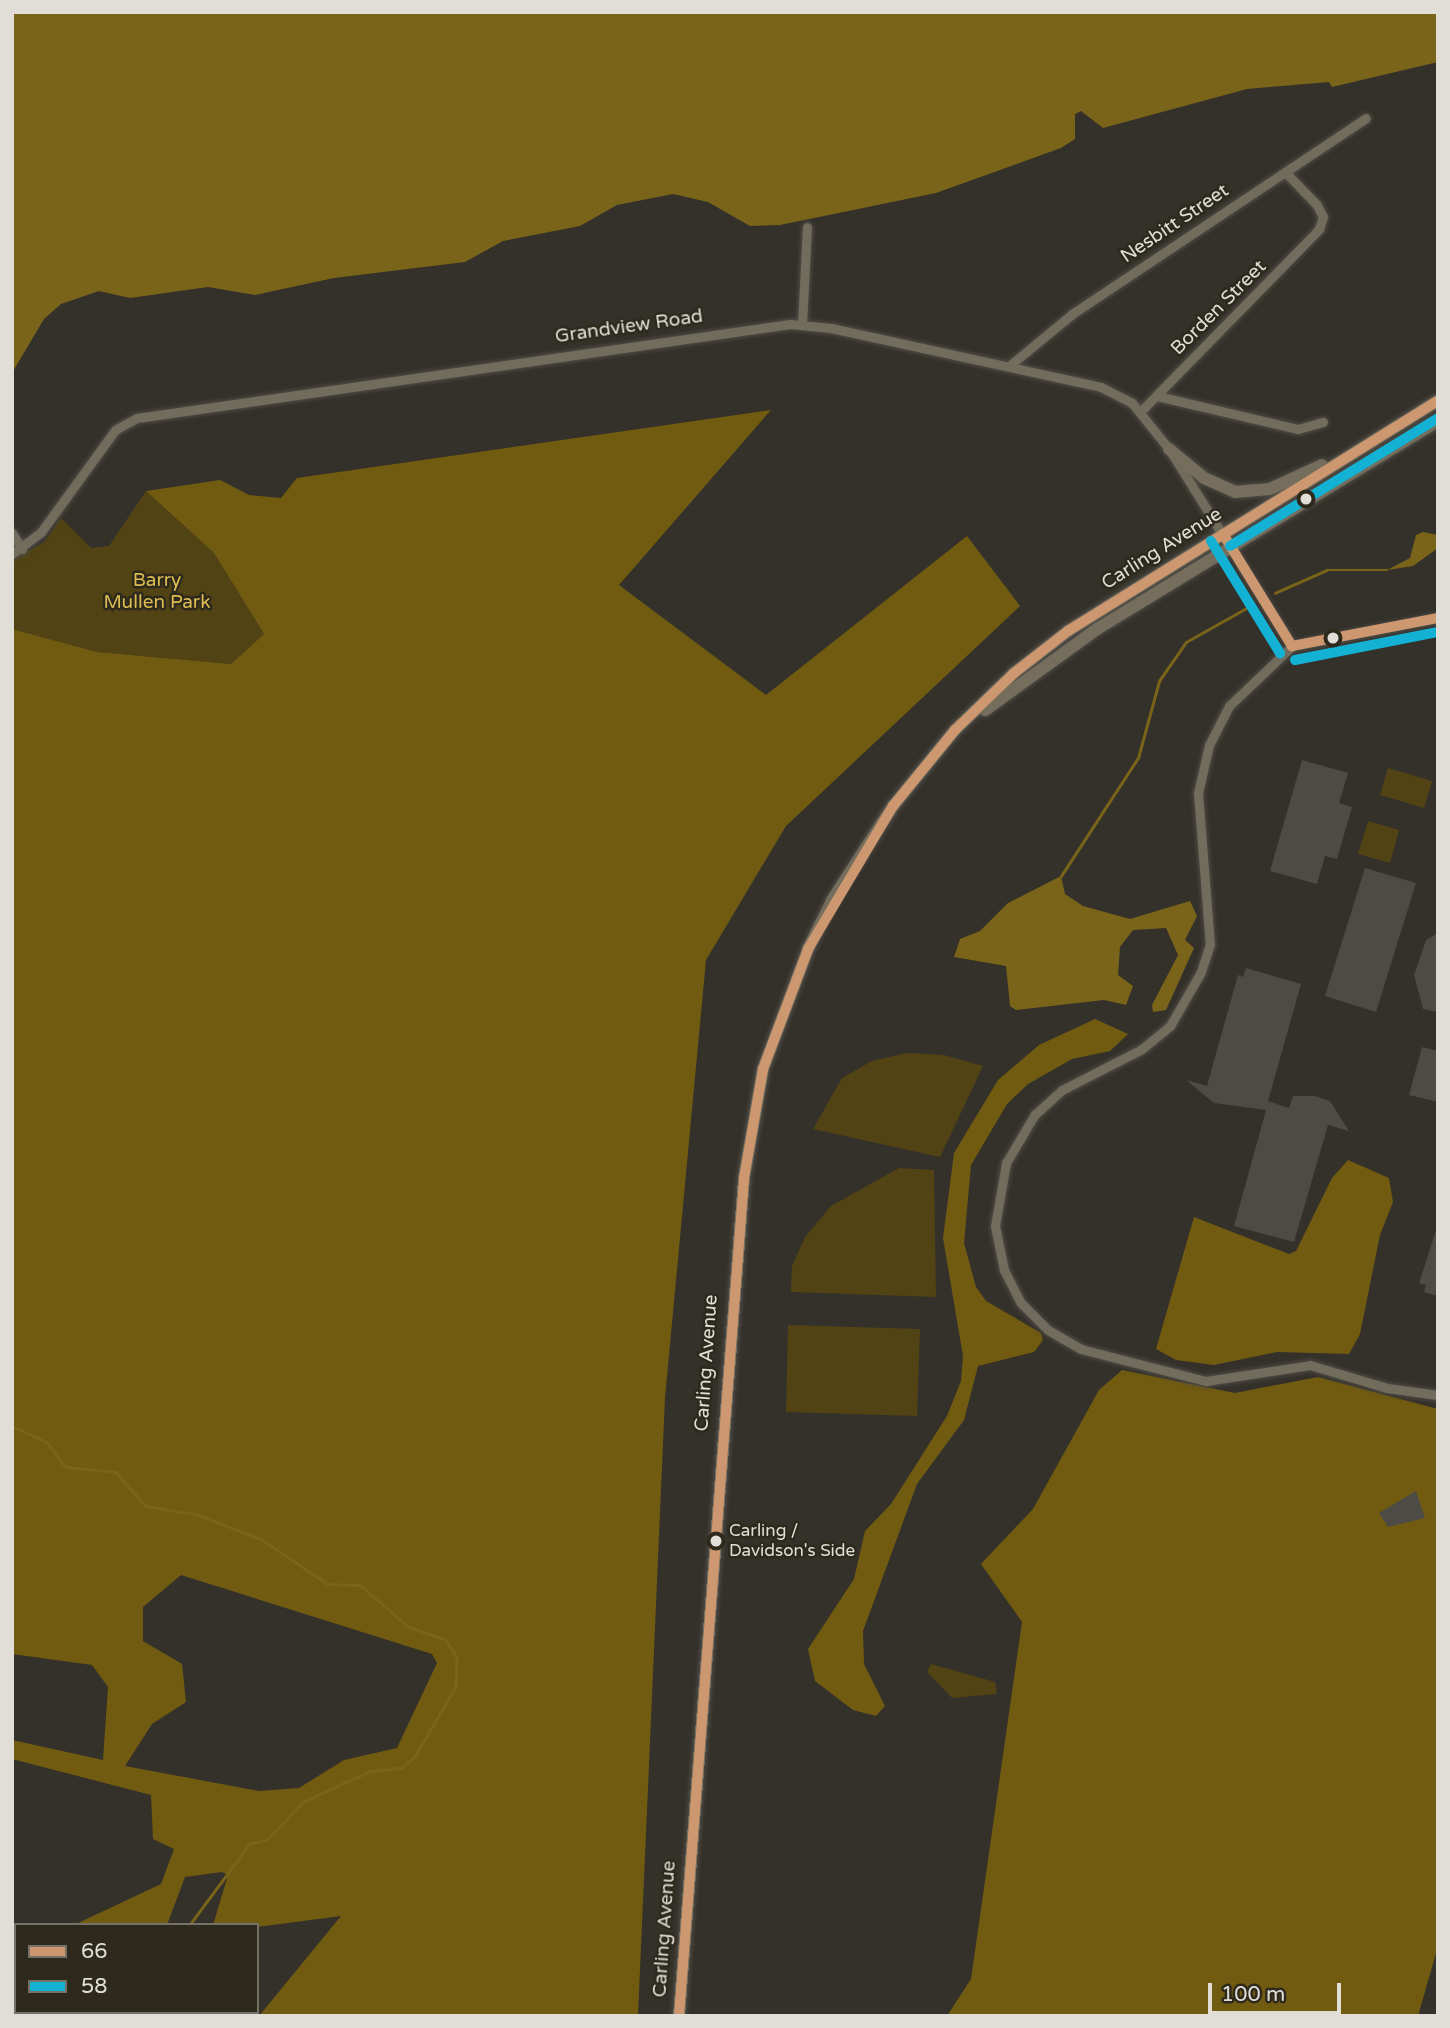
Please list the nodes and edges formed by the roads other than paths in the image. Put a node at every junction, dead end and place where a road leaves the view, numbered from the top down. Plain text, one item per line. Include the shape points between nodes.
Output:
1 (1366, 118) dead end
2 (1285, 172) junction
3 (807, 227) dead end
4 (802, 326) junction
5 (1009, 366) junction
6 (1157, 396) junction
7 (1438, 401) edge
8 (1141, 411) junction
9 (1438, 421) edge
10 (1323, 422) dead end
11 (1376, 440) junction
12 (1170, 449) junction
13 (12, 533) edge
14 (1223, 534) junction
15 (1231, 548) junction
16 (22, 549) junction
17 (12, 554) edge
18 (1438, 618) edge
19 (1292, 646) junction
20 (930, 760) junction
21 (1438, 1395) edge
22 (679, 2016) edge

1 - 2 street, Nesbitt Street
2 - 5 street, Nesbitt Street via 1072,314
2 - 6 street, Borden Street via 1317,205 1323,217 1320,229
3 - 4 street
4 - 5 street, Grandview Road
4 - 16 street, Grandview Road via 638,342 137,418 115,430 68,498
5 - 8 street, Grandview Road via 1101,387
6 - 8 street, Borden Street
6 - 10 street via 1298,429
7 - 11 main road, Carling Avenue
8 - 12 street, Grandview Road
9 - 15 main road, Carling Avenue
11 - 12 main road via 1270,489 1247,493 1214,485
11 - 14 main road, Carling Avenue
12 - 14 street, Grandview Road
13 - 16 street
14 - 15 street, Grandview Road
14 - 20 main road, Carling Avenue via 1041,651
15 - 19 street, Grandview Road
15 - 20 main road, Carling Avenue via 1047,663
16 - 17 street, Grandview Road
18 - 19 street
19 - 21 street via 1237,694 1203,762 1198,805 1210,944 1187,1002 1142,1049 1062,1090 1026,1126 1000,1179 998,1248 1026,1308 1081,1349 1206,1381 1310,1365 1387,1388
20 - 22 main road, Carling Avenue via 833,899 785,1002 752,1120 734,1270

